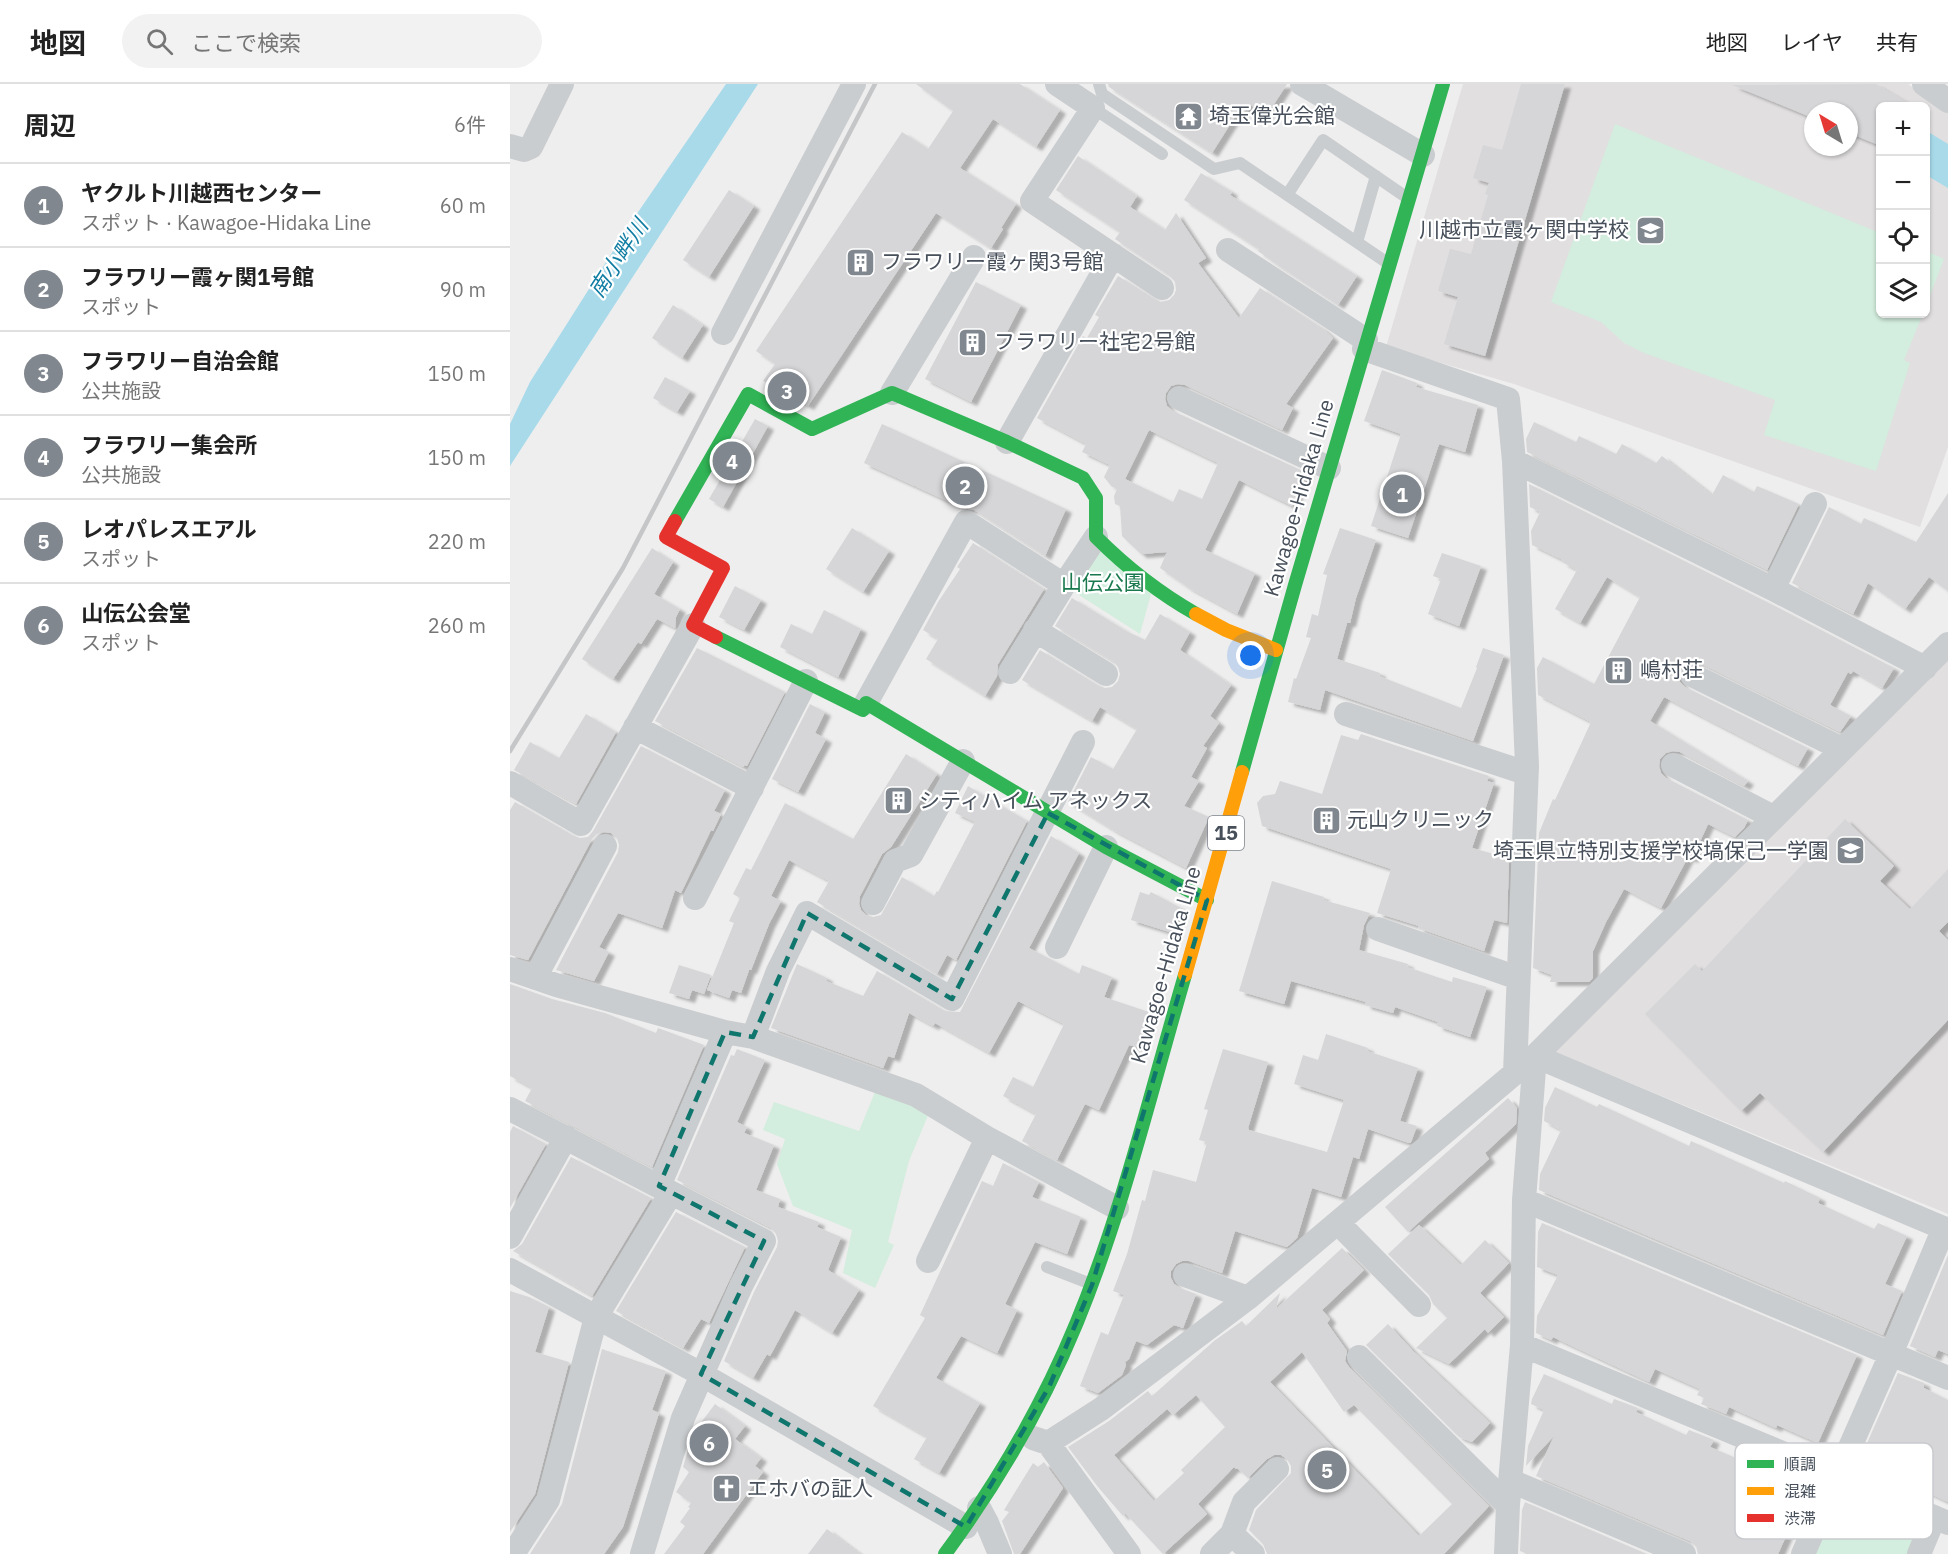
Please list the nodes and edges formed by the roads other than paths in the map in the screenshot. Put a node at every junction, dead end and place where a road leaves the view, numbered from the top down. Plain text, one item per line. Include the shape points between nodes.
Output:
1 (562, 84) edge
2 (854, 84) edge
3 (1057, 84) edge
4 (1099, 84) edge
5 (1302, 84) edge
6 (1443, 84) edge
7 (1924, 84) edge
8 (1948, 101) edge
9 (1093, 108) junction
10 (510, 146) edge
11 (1162, 154) dead end
12 (1423, 155) junction
13 (1376, 176) junction
14 (1287, 195) junction
15 (1409, 199) junction
16 (1357, 242) junction
17 (1228, 250) dead end
18 (1113, 255) junction
19 (974, 257) dead end
20 (1390, 264) junction
21 (1162, 288) dead end
22 (723, 333) dead end
23 (1365, 345) junction
24 (892, 393) junction
25 (1179, 398) dead end
26 (1007, 442) junction
27 (1514, 461) junction
28 (1329, 468) junction
29 (1815, 504) dead end
30 (1096, 537) junction
31 (1064, 585) junction
32 (1773, 589) junction
33 (693, 625) junction
34 (1035, 630) junction
35 (1948, 644) edge
36 (1276, 650) junction
37 (1925, 668) junction
38 (1010, 672) dead end
39 (1106, 674) dead end
40 (1692, 675) dead end
41 (806, 681) junction
42 (866, 703) junction
43 (1346, 714) dead end
44 (635, 727) junction
45 (1083, 742) dead end
46 (1842, 748) junction
47 (963, 761) junction
48 (1673, 765) dead end
49 (1526, 773) junction
50 (510, 783) edge
51 (752, 788) junction
52 (1048, 813) junction
53 (1773, 818) junction
54 (605, 846) dead end
55 (1106, 847) junction
56 (695, 898) dead end
57 (1207, 900) junction
58 (873, 903) dead end
59 (1378, 929) dead end
60 (1057, 947) dead end
61 (510, 969) edge
62 (535, 978) junction
63 (1518, 978) junction
64 (725, 1032) junction
65 (753, 1037) junction
66 (1535, 1056) junction
67 (1515, 1073) junction
68 (510, 1109) edge
69 (566, 1137) junction
70 (987, 1138) junction
71 (665, 1190) junction
72 (1524, 1200) junction
73 (1117, 1208) junction
74 (1338, 1223) junction
75 (1946, 1229) edge
76 (510, 1237) edge
77 (928, 1261) dead end
78 (1047, 1267) dead end
79 (510, 1269) edge
80 (1185, 1275) dead end
81 (1092, 1285) junction
82 (1248, 1298) junction
83 (1419, 1305) dead end
84 (596, 1317) junction
85 (1522, 1345) junction
86 (1892, 1354) junction
87 (1359, 1357) dead end
88 (701, 1374) junction
89 (1948, 1378) edge
90 (1023, 1435) junction
91 (1048, 1443) junction
92 (1758, 1443) edge
93 (1853, 1443) edge
94 (1277, 1469) dead end
95 (1510, 1493) junction
96 (972, 1518) junction
97 (1232, 1534) junction
98 (1810, 1539) edge
99 (1929, 1539) edge
100 (513, 1554) edge
101 (642, 1554) edge
102 (945, 1554) edge
103 (1000, 1554) edge
104 (1129, 1554) edge
105 (1212, 1554) edge
106 (1253, 1554) edge
107 (1506, 1554) edge
108 (1684, 1554) edge
109 (1803, 1554) edge
110 (1919, 1554) edge

1 - 10 street via 531,147 524,150
2 - 22 street
3 - 9 street
4 - 14 lane via 1102,94 1214,169 1240,163
5 - 12 street
6 - 12 main road, Kawagoe-Hidaka Line / 15
7 - 8 street
9 - 11 lane
9 - 18 street via 1032,201
12 - 15 main road, Kawagoe-Hidaka Line / 15
13 - 14 lane via 1323,140
13 - 15 lane
13 - 16 lane
14 - 16 lane
15 - 20 main road, Kawagoe-Hidaka Line / 15
16 - 20 lane
17 - 23 street
18 - 21 street
18 - 26 street
19 - 24 street
20 - 23 main road, Kawagoe-Hidaka Line / 15
23 - 27 street via 1508,399
23 - 28 main road, Kawagoe-Hidaka Line / 15
24 - 26 main road
24 - 33 main road via 812,429 748,394 666,537 723,568
25 - 28 street
26 - 30 main road via 1083,478 1096,498
27 - 32 street
27 - 49 street
28 - 36 main road, Kawagoe-Hidaka Line / 15
29 - 32 street
30 - 31 street
30 - 36 main road via 1156,590 1190,611
31 - 34 street
31 - 42 street via 966,522
32 - 37 street
33 - 41 main road
33 - 44 street
34 - 38 street
34 - 39 street
35 - 37 street
36 - 57 main road, Kawagoe-Hidaka Line / 15
37 - 46 street
40 - 46 street
41 - 42 main road via 863,710
41 - 51 street
42 - 47 main road
43 - 49 street
44 - 50 street via 580,824
44 - 51 street
45 - 52 street
46 - 53 street
47 - 52 main road
47 - 58 street via 911,855 895,861
48 - 53 street
49 - 63 street
51 - 56 street
52 - 55 main road
52 - 65 street via 952,999 807,913 778,971
53 - 66 street
54 - 62 street
55 - 57 main road
55 - 60 street
57 - 73 main road, Kawagoe-Hidaka Line / 15
59 - 63 street
61 - 62 street
62 - 64 street
63 - 67 street
64 - 65 street
64 - 71 street
65 - 70 street via 916,1095
66 - 67 street
66 - 72 street
66 - 75 street
67 - 74 street
68 - 69 street
69 - 71 street
69 - 76 street
70 - 73 street
70 - 77 street
71 - 84 street
71 - 88 street via 764,1241
72 - 85 street
72 - 86 street
73 - 81 main road, Kawagoe-Hidaka Line / 15
74 - 82 street
74 - 83 street
75 - 86 street
78 - 81 lane
79 - 84 street
80 - 82 street
81 - 90 main road, Kawagoe-Hidaka Line / 15 via 1049,1387
82 - 91 street via 1101,1409
84 - 88 street
84 - 100 street via 548,1500
85 - 92 street
85 - 95 street
86 - 89 street
86 - 93 street
87 - 95 street
88 - 96 street
88 - 101 street via 683,1418
90 - 91 street
90 - 96 main road, Kawagoe-Hidaka Line / 15
91 - 104 street
94 - 97 street via 1244,1502
95 - 107 street
95 - 108 street
96 - 102 main road, Kawagoe-Hidaka Line / 15
96 - 103 street via 987,1523
97 - 105 street
97 - 106 street
98 - 109 street
99 - 110 street

